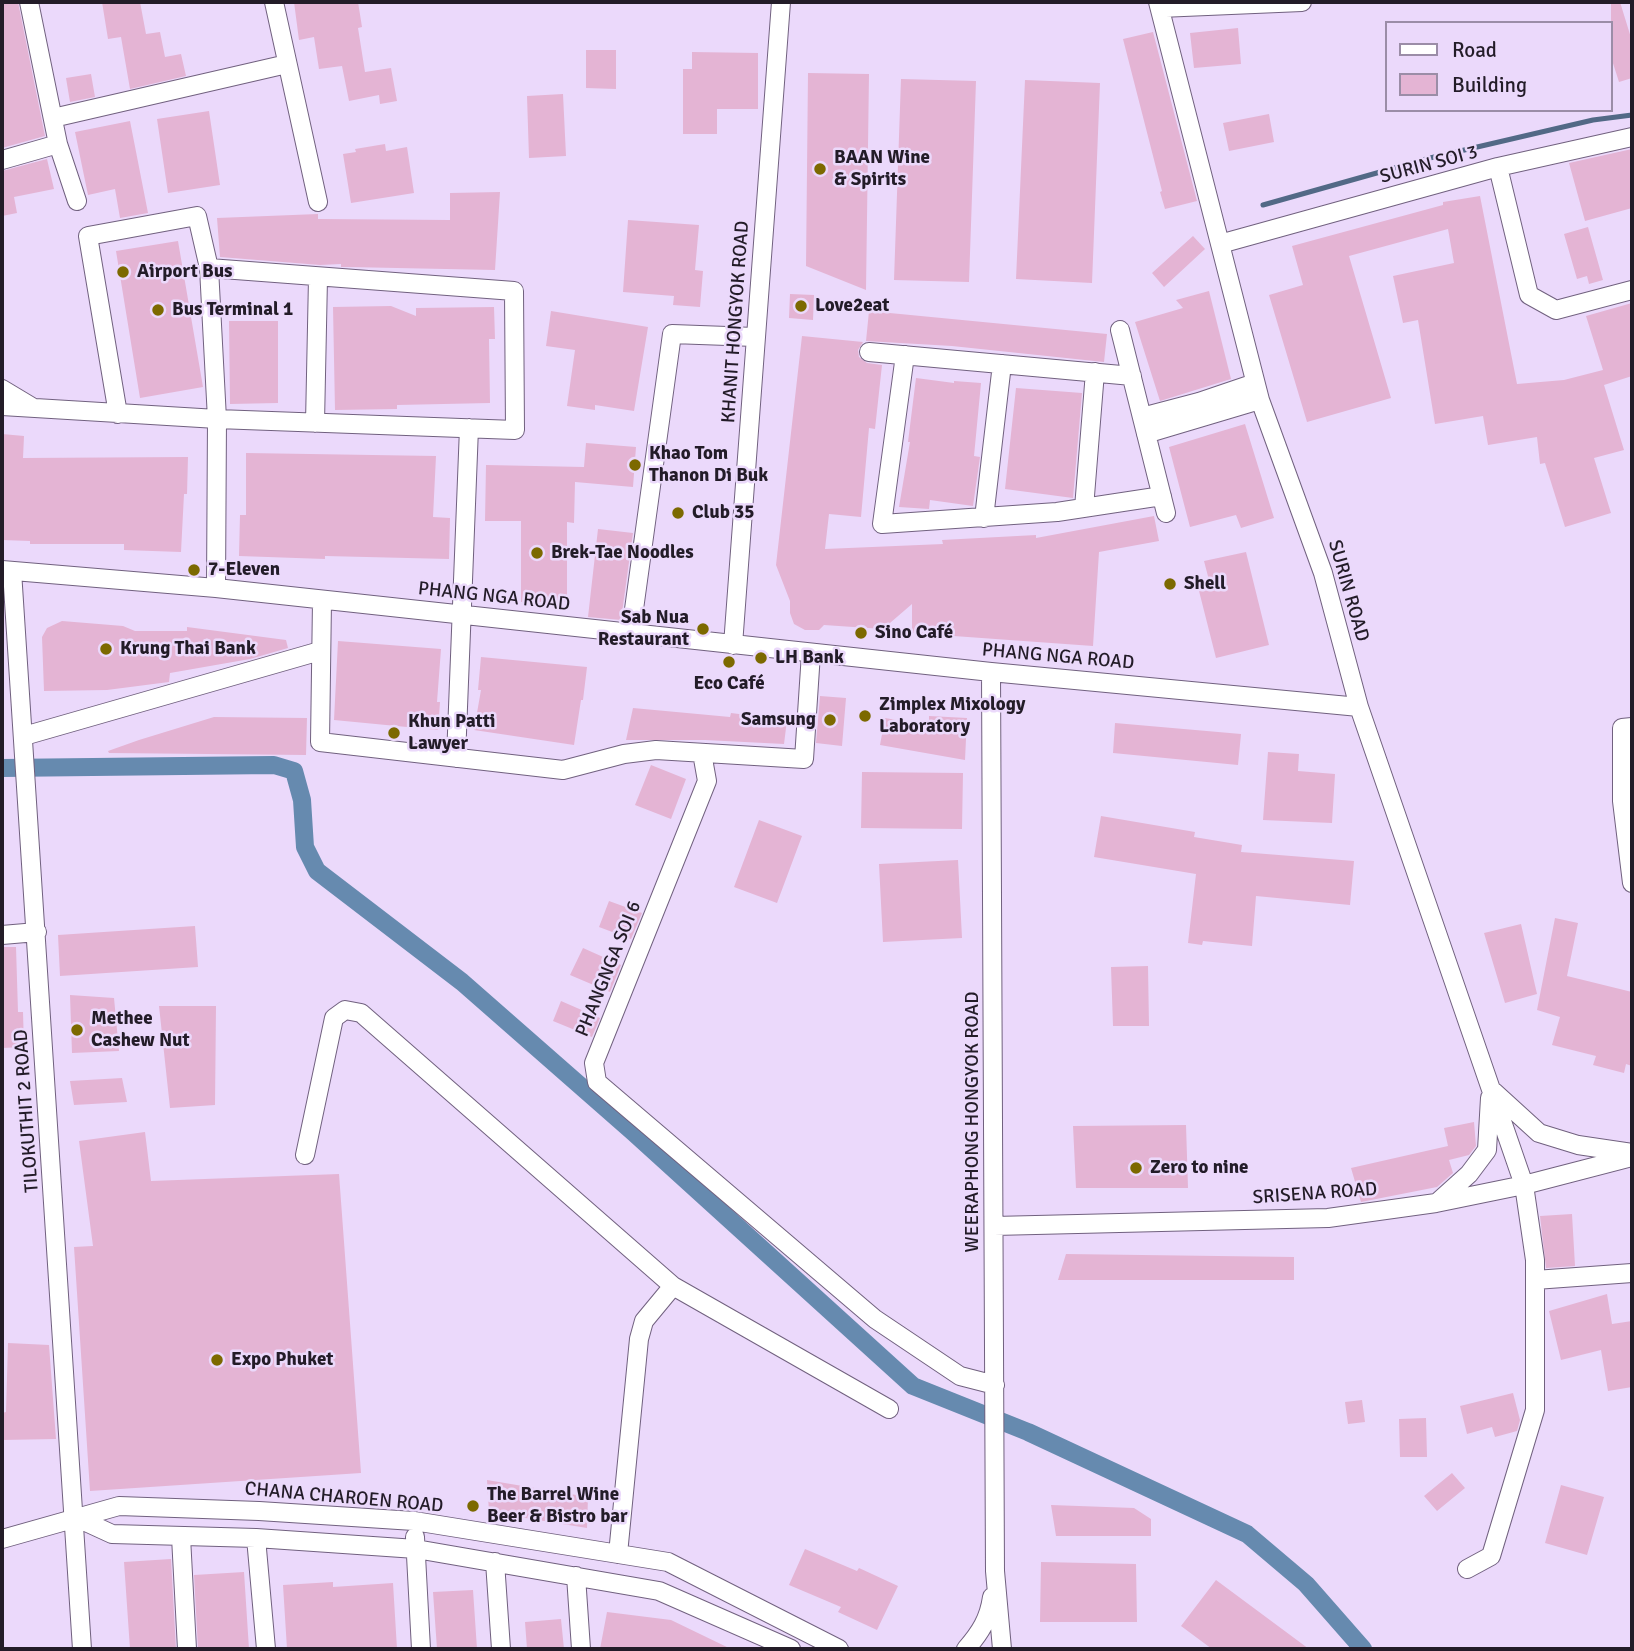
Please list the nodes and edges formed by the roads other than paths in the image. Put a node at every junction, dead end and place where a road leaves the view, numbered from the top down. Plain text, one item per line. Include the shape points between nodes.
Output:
1 (29, 2) edge
2 (274, 2) edge
3 (781, 2) edge
4 (1302, 2) edge
5 (1159, 5) edge
6 (288, 64) junction
7 (53, 118) junction
8 (1632, 136) edge
9 (58, 144) junction
10 (2, 160) edge
11 (1498, 167) junction
12 (78, 201) dead end
13 (318, 202) dead end
14 (1220, 244) junction
15 (209, 268) junction
16 (318, 278) junction
17 (1632, 289) edge
18 (1120, 330) dead end
19 (755, 337) junction
20 (869, 352) dead end
21 (905, 355) junction
22 (1002, 364) junction
23 (1095, 373) junction
24 (1132, 376) junction
25 (2, 389) edge
26 (1257, 392) junction
27 (2, 407) edge
28 (37, 409) junction
29 (118, 414) junction
30 (217, 419) junction
31 (315, 423) junction
32 (1144, 425) junction
33 (469, 428) junction
34 (1084, 508) junction
35 (984, 518) junction
36 (7, 570) edge
37 (216, 588) junction
38 (321, 601) junction
39 (463, 616) junction
40 (631, 631) junction
41 (733, 645) junction
42 (320, 650) junction
43 (811, 653) junction
44 (991, 672) junction
45 (1359, 707) junction
46 (1632, 727) edge
47 (24, 745) junction
48 (702, 753) junction
49 (456, 758) junction
50 (1632, 883) edge
51 (37, 932) junction
52 (2, 935) edge
53 (1491, 1089) junction
54 (305, 1155) dead end
55 (1632, 1155) edge
56 (1524, 1185) junction
57 (1436, 1203) junction
58 (994, 1226) junction
59 (1632, 1273) edge
60 (1535, 1280) junction
61 (673, 1286) junction
62 (995, 1390) junction
63 (889, 1409) dead end
64 (75, 1517) junction
65 (414, 1521) junction
66 (181, 1537) junction
67 (256, 1538) junction
68 (2, 1539) edge
69 (416, 1549) junction
70 (618, 1554) junction
71 (495, 1562) junction
72 (1466, 1569) dead end
73 (995, 1572) junction
74 (576, 1576) junction
75 (840, 1648) edge
76 (82, 1649) edge
77 (187, 1649) edge
78 (266, 1649) edge
79 (421, 1649) edge
80 (501, 1649) edge
81 (581, 1649) edge
82 (791, 1649) edge
83 (966, 1649) edge
84 (1002, 1649) edge

1 - 7 street
2 - 6 street
3 - 19 street, KHANIT HONGYOK ROAD
4 - 5 street
5 - 14 street, SURIN ROAD
6 - 7 street
6 - 13 street
7 - 9 street
8 - 11 street
9 - 10 street
9 - 12 street
11 - 14 street, SURIN SOI 3
11 - 17 street, SURIN SOI 3 via 1529,295 1556,310
14 - 26 street, SURIN ROAD
15 - 16 street
15 - 29 street via 197,216 88,236
15 - 30 street
16 - 31 street
16 - 33 street via 514,291 515,430
18 - 24 street
19 - 40 street via 672,334
19 - 41 street, KHANIT HONGYOK ROAD
20 - 21 street
21 - 22 street
21 - 35 street via 882,524
22 - 23 street
22 - 35 street
23 - 24 street
23 - 34 street
24 - 32 street
25 - 28 street
26 - 32 street via 1199,402
26 - 45 street, SURIN ROAD via 1323,573
27 - 28 street
28 - 29 street
29 - 30 street
30 - 31 street
30 - 37 street
31 - 33 street
32 - 34 street via 1164,504
33 - 39 street
34 - 35 street
36 - 37 street, PHANG NGA ROAD
36 - 47 street, TILOKUTHIT 2 ROAD
37 - 38 street, PHANG NGA ROAD
38 - 39 street, PHANG NGA ROAD
38 - 42 street
39 - 40 street, PHANG NGA ROAD
39 - 49 street
40 - 41 street, PHANG NGA ROAD
41 - 43 street, PHANG NGA ROAD
42 - 47 street
42 - 49 street via 320,742
43 - 44 street, PHANG NGA ROAD
43 - 48 street via 804,759
44 - 45 street, PHANG NGA ROAD
44 - 58 street, WEERAPHONG HONGYOK ROAD
45 - 53 street, SURIN ROAD
46 - 50 street via 1622,728 1622,801
47 - 51 street, TILOKUTHIT 2 ROAD
48 - 49 street via 656,750 563,770
48 - 62 street, PHANGNGA SOI 6 via 707,781 594,1063 597,1082 875,1319 960,1376
51 - 52 street
51 - 64 street, TILOKUTHIT 2 ROAD
53 - 55 street via 1539,1133
53 - 56 street, SURIN ROAD
53 - 57 street via 1487,1150 1469,1174
54 - 61 street via 334,1018 345,1010 361,1013
55 - 56 street, SRISENA ROAD
56 - 57 street, SRISENA ROAD
56 - 60 street, SURIN ROAD
57 - 58 street, SRISENA ROAD via 1328,1218
58 - 62 street, WEERAPHONG HONGYOK ROAD
59 - 60 street
60 - 72 street, SURIN ROAD via 1535,1410 1491,1556
61 - 63 street
61 - 70 street via 644,1321 639,1339
62 - 73 street, WEERAPHONG HONGYOK ROAD
64 - 65 street, CHANA CHAROEN ROAD via 119,1506
64 - 66 street via 112,1534
64 - 68 street, CHANA CHAROEN ROAD
64 - 76 street, TILOKUTHIT 2 ROAD
65 - 69 street
65 - 70 street, CHANA CHAROEN ROAD
66 - 67 street
66 - 77 street
67 - 69 street
67 - 78 street
69 - 71 street
69 - 79 street
70 - 75 street, CHANA CHAROEN ROAD via 668,1562
71 - 74 street
71 - 80 street
73 - 83 street, WEERAPHONG HONGYOK ROAD via 982,1632
73 - 84 street, WEERAPHONG HONGYOK ROAD
74 - 81 street
74 - 82 street via 659,1591

